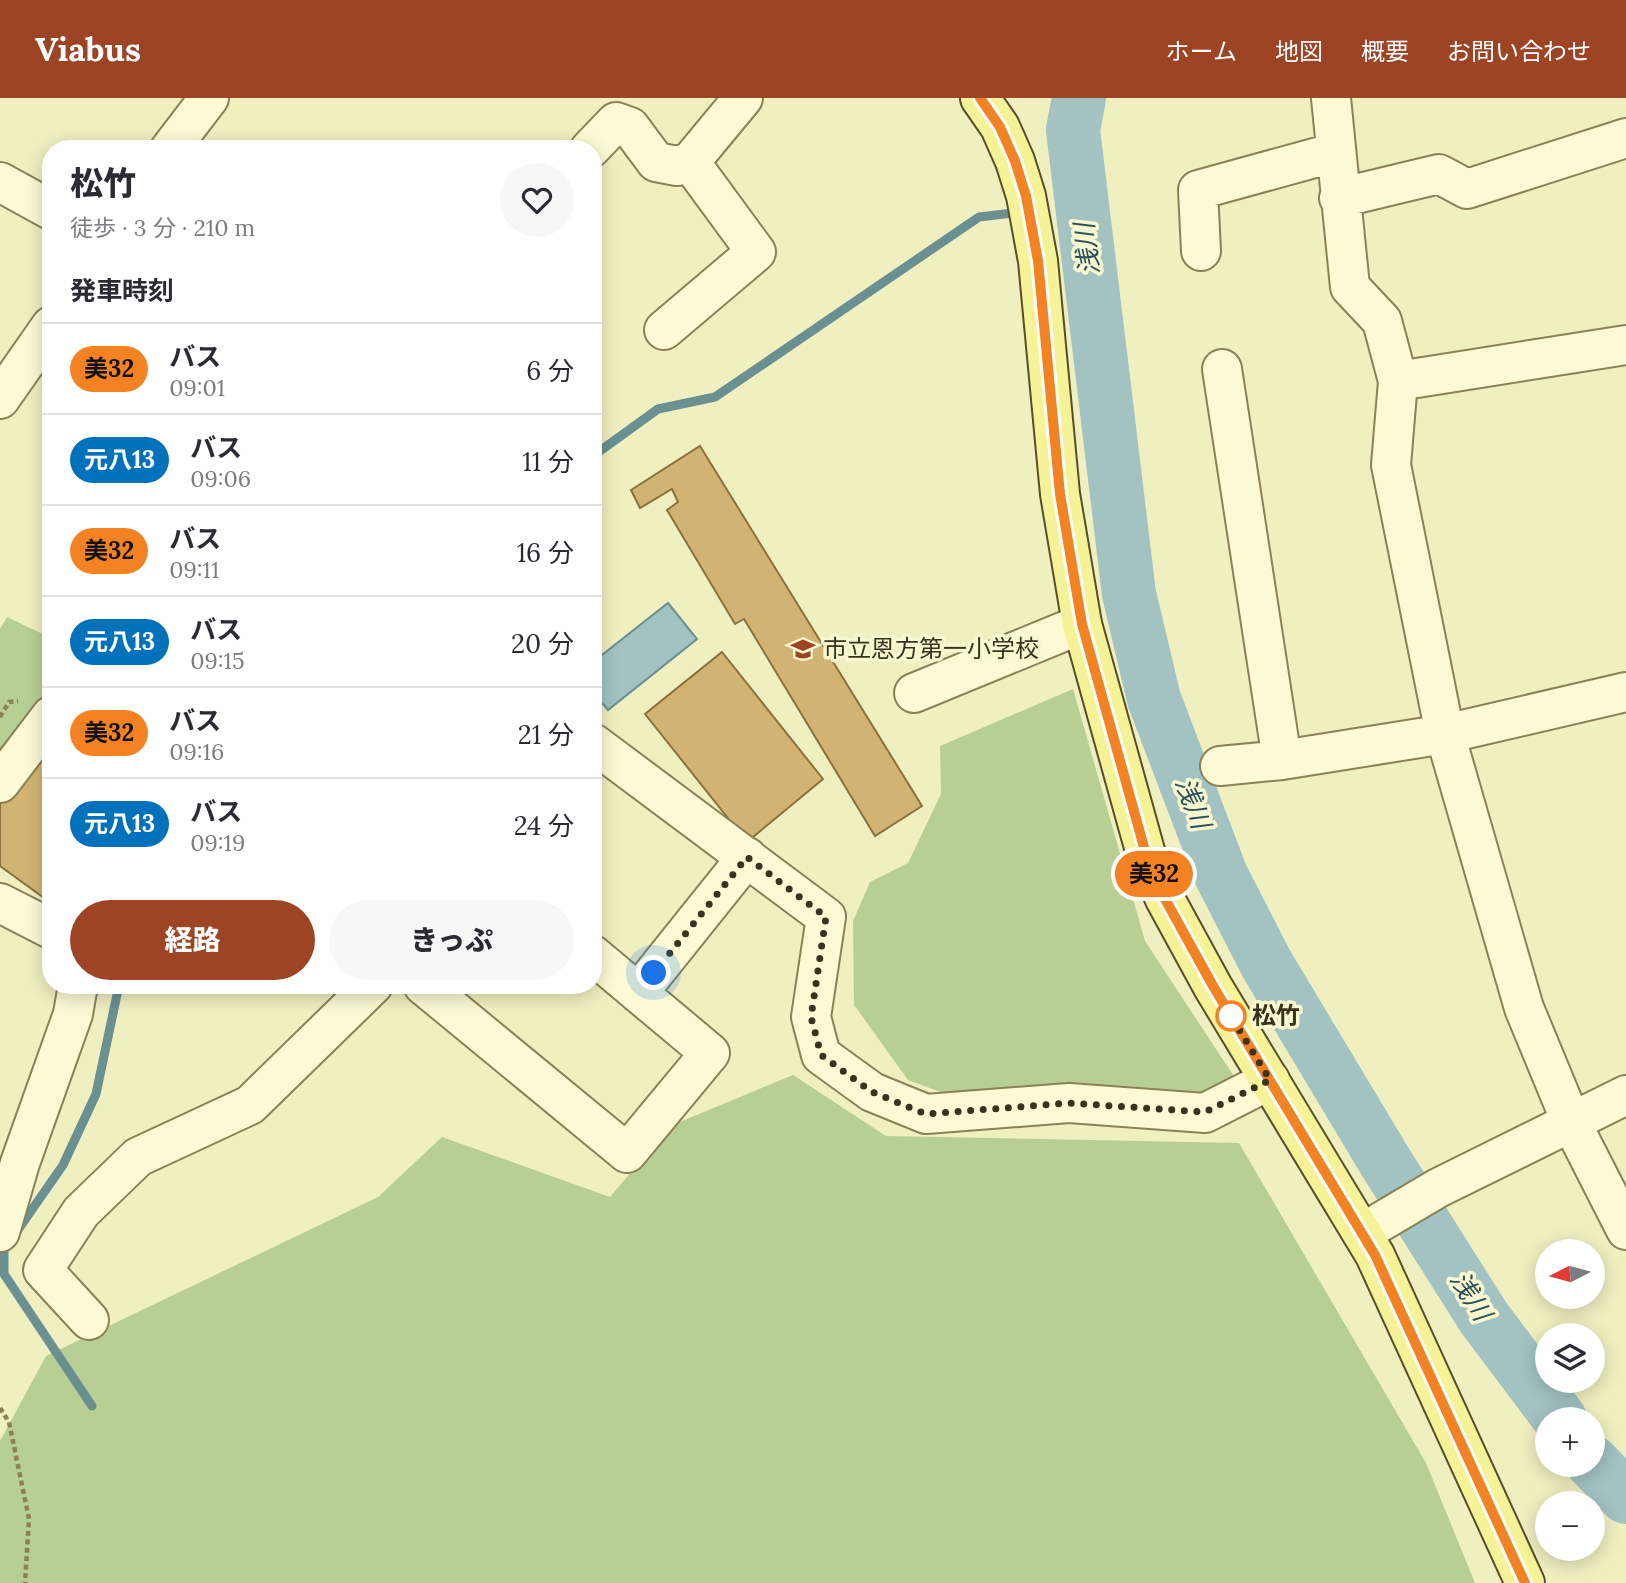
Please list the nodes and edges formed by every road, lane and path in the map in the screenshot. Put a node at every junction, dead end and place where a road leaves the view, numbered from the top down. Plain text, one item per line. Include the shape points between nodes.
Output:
1 (209, 98) edge
2 (743, 98) edge
3 (980, 98) edge
4 (1331, 98) edge
5 (1626, 138) edge
6 (177, 140) edge
7 (599, 140) edge
8 (1336, 152) junction
9 (690, 162) junction
10 (0, 182) edge
11 (1339, 198) junction
12 (42, 205) edge
13 (1201, 251) dead end
14 (664, 330) dead end
15 (42, 339) edge
16 (1626, 345) edge
17 (1222, 369) dead end
18 (1398, 381) junction
19 (0, 399) edge
20 (1082, 624) junction
21 (1626, 692) edge
22 (914, 694) dead end
23 (42, 728) edge
24 (1445, 734) junction
25 (602, 750) edge
26 (1282, 760) junction
27 (1220, 766) dead end
28 (0, 783) edge
29 (747, 857) junction
30 (0, 903) edge
31 (42, 924) edge
32 (602, 963) edge
33 (638, 993) junction
34 (76, 994) edge
35 (364, 994) edge
36 (434, 994) edge
37 (1270, 1080) junction
38 (1626, 1095) edge
39 (1572, 1124) junction
40 (1371, 1228) junction
41 (1626, 1230) edge
42 (0, 1232) edge
43 (89, 1320) dead end
44 (0, 1408) edge
45 (24, 1583) edge
46 (1525, 1583) edge

1 - 6 street
2 - 9 street
3 - 20 main road via 1000,127 1026,196 1038,261 1060,494
4 - 8 street
5 - 11 street via 1467,189 1439,174
7 - 9 street via 616,122 629,127 656,162 677,166
8 - 11 street
8 - 13 street via 1198,190
9 - 14 street via 756,252
10 - 12 street
11 - 18 street via 1350,287 1382,321
15 - 19 street
16 - 18 street
17 - 26 street
18 - 24 street via 1391,465
20 - 22 street
20 - 37 main road via 1147,858 1182,931
21 - 24 street
23 - 28 street
24 - 26 street
24 - 39 street via 1524,1008
25 - 29 street
26 - 27 street
29 - 33 street
29 - 37 street via 826,917 811,1017 821,1055 872,1092 926,1114 1069,1103 1205,1112
30 - 31 street
32 - 33 street
33 - 36 street via 710,1053 627,1153
34 - 42 street
35 - 43 street via 250,1105 138,1157 81,1212 43,1270
37 - 40 main road
38 - 39 street
39 - 40 street via 1438,1188
39 - 41 street
40 - 46 main road via 1375,1255
44 - 45 path via 9,1422 29,1519

